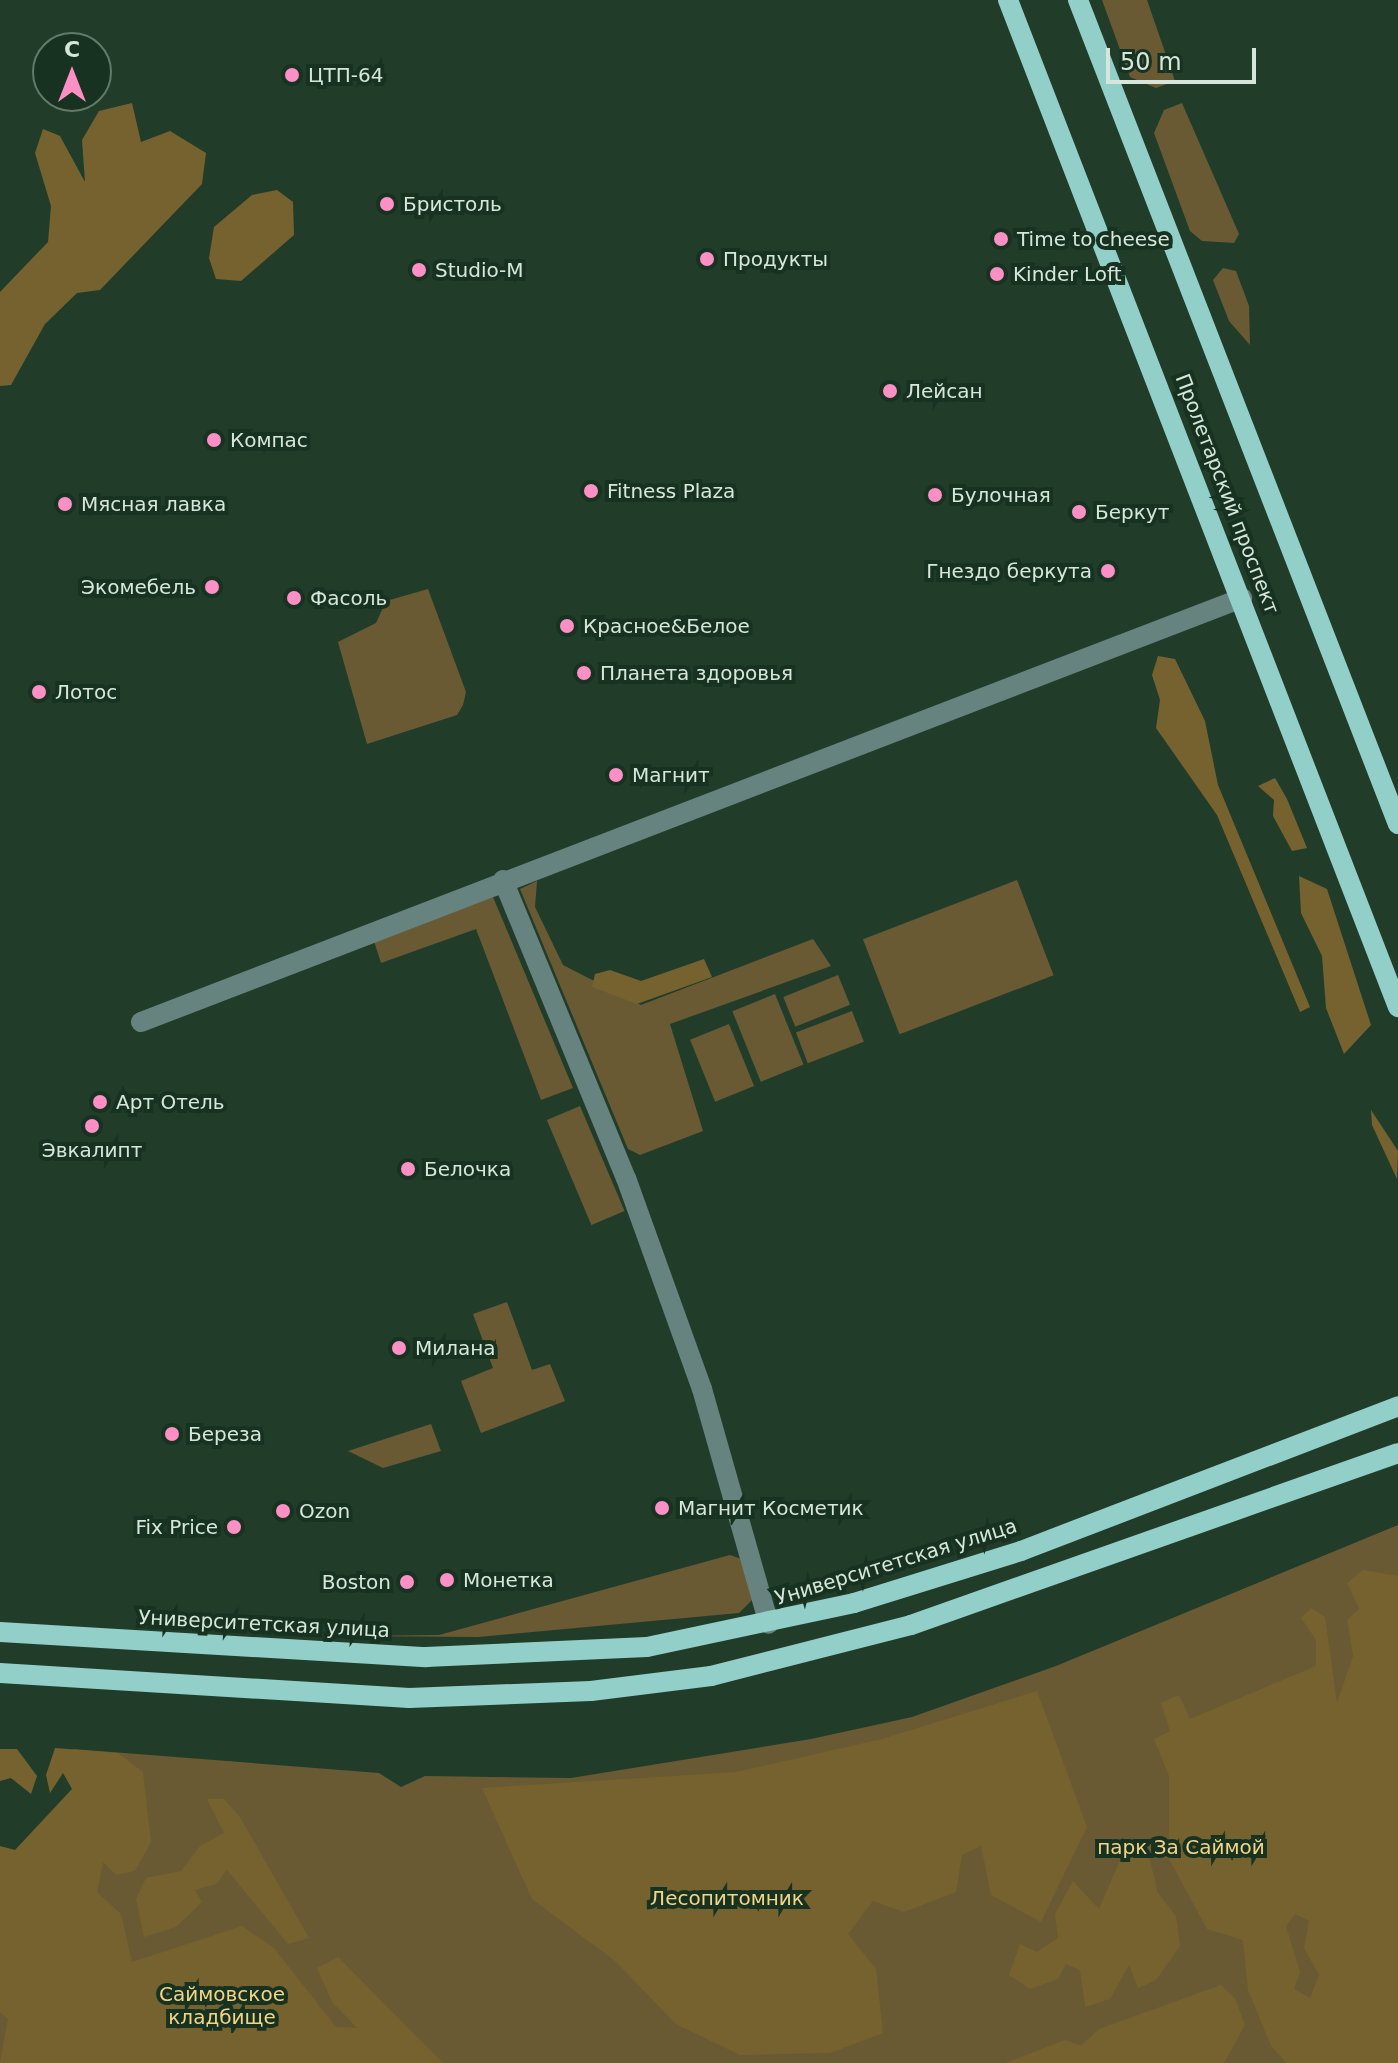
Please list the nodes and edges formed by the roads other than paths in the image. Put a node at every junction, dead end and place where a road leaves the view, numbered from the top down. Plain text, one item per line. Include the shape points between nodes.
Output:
1 (1008, 0) edge
2 (1078, 0) edge
3 (1242, 598) junction
4 (1398, 824) edge
5 (503, 880) junction
6 (1398, 1007) edge
7 (141, 1022) dead end
8 (1398, 1406) edge
9 (1398, 1453) edge
10 (769, 1624) junction
11 (0, 1632) edge
12 (0, 1673) edge

1 - 3 main road, Пролетарский проспект
2 - 4 main road, Пролетарский проспект
3 - 5 street via 989,700
3 - 6 main road, Пролетарский проспект
5 - 7 street
5 - 10 street via 626,1178 707,1402
8 - 10 main road, Университетская улица via 1021,1551
9 - 12 main road via 911,1625 711,1676 591,1691 409,1698
10 - 11 main road, Университетская улица via 647,1647 517,1657 331,1654

